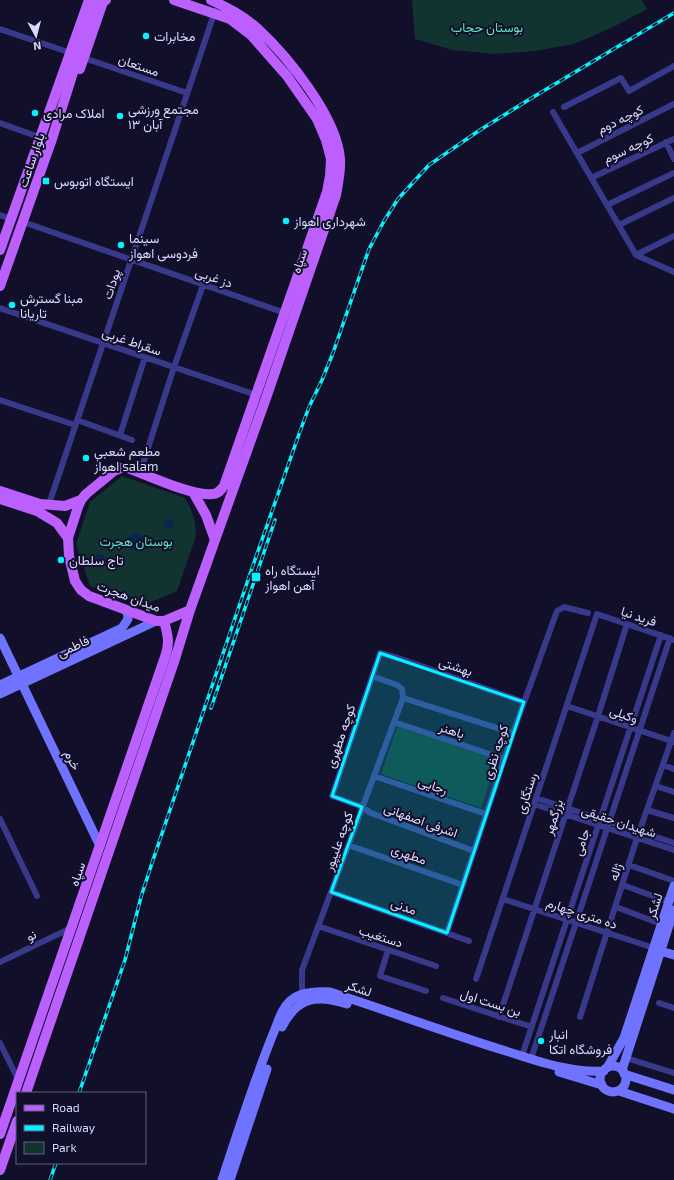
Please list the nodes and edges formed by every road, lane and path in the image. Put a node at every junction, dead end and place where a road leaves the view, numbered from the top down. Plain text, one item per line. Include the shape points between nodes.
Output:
1 (82, 0) edge
2 (87, 0) edge
3 (98, 0) edge
4 (106, 0) edge
5 (174, 0) edge
6 (214, 1) edge
7 (214, 13) junction
8 (76, 17) junction
9 (96, 23) junction
10 (0, 29) edge
11 (79, 39) junction
12 (65, 51) junction
13 (84, 58) junction
14 (674, 66) edge
15 (187, 93) junction
16 (674, 104) edge
17 (564, 107) dead end
18 (553, 112) dead end
19 (0, 123) edge
20 (39, 137) junction
21 (52, 139) junction
22 (674, 139) edge
23 (666, 142) junction
24 (577, 153) junction
25 (674, 159) edge
26 (674, 172) edge
27 (591, 178) junction
28 (674, 198) edge
29 (607, 204) junction
30 (0, 215) edge
31 (11, 219) junction
32 (23, 222) junction
33 (619, 225) junction
34 (674, 236) edge
35 (0, 250) edge
36 (636, 255) junction
37 (131, 260) junction
38 (673, 270) edge
39 (203, 285) junction
40 (0, 286) edge
41 (0, 308) edge
42 (285, 313) junction
43 (103, 343) junction
44 (145, 358) junction
45 (174, 367) junction
46 (261, 397) junction
47 (0, 400) edge
48 (76, 422) junction
49 (120, 435) junction
50 (132, 440) dead end
51 (140, 472) junction
52 (0, 491) edge
53 (193, 492) junction
54 (0, 499) edge
55 (81, 500) junction
56 (49, 504) junction
57 (68, 538) junction
58 (215, 540) junction
59 (127, 610) junction
60 (190, 610) junction
61 (588, 613) dead end
62 (597, 614) joint
63 (160, 621) junction
64 (626, 624) junction
65 (660, 635) junction
66 (0, 638) edge
67 (672, 639) edge
68 (380, 653) joint
69 (372, 676) junction
70 (20, 680) junction
71 (0, 685) edge
72 (0, 694) edge
73 (403, 698) junction
74 (524, 702) junction
75 (567, 706) junction
76 (598, 716) junction
77 (394, 722) junction
78 (630, 728) junction
79 (639, 731) junction
80 (512, 733) junction
81 (674, 734) edge
82 (673, 742) edge
83 (504, 759) junction
84 (663, 765) junction
85 (674, 769) edge
86 (374, 776) junction
87 (656, 786) junction
88 (674, 792) edge
89 (535, 801) junction
90 (362, 807) junction
91 (568, 808) junction
92 (647, 810) junction
93 (486, 814) junction
94 (566, 815) junction
95 (674, 818) edge
96 (0, 819) edge
97 (601, 819) junction
98 (609, 825) junction
99 (598, 826) junction
100 (638, 835) junction
101 (674, 843) edge
102 (348, 845) junction
103 (100, 846) junction
104 (674, 850) edge
105 (474, 851) junction
106 (629, 865) junction
107 (674, 881) edge
108 (463, 885) junction
109 (623, 885) junction
110 (674, 886) edge
111 (331, 892) junction
112 (37, 896) dead end
113 (503, 899) junction
114 (671, 906) edge
115 (616, 907) junction
116 (535, 909) junction
117 (568, 920) junction
118 (577, 923) junction
119 (661, 924) junction
120 (318, 926) junction
121 (72, 928) junction
122 (447, 933) junction
123 (608, 933) junction
124 (470, 941) dead end
125 (657, 949) junction
126 (388, 950) junction
127 (674, 955) edge
128 (0, 962) edge
129 (436, 966) dead end
130 (476, 979) dead end
131 (426, 991) dead end
132 (302, 994) junction
133 (443, 998) dead end
134 (658, 1003) dead end
135 (674, 1008) edge
136 (500, 1017) junction
137 (580, 1018) dead end
138 (532, 1027) junction
139 (0, 1043) edge
140 (616, 1054) junction
141 (522, 1056) junction
142 (626, 1058) junction
143 (531, 1059) junction
144 (606, 1069) junction
145 (623, 1072) junction
146 (674, 1073) edge
147 (19, 1081) junction
148 (602, 1085) junction
149 (619, 1090) junction
150 (674, 1090) edge
151 (26, 1092) edge
152 (674, 1109) edge
153 (16, 1124) edge
154 (0, 1134) edge
155 (0, 1170) edge
156 (222, 1180) edge
157 (230, 1180) edge

1 - 8 main road
2 - 8 main road
2 - 11 main road
3 - 9 main road via 95,9
3 - 11 main road
4 - 9 main road
5 - 7 main road, سپاه
6 - 7 street, پودات
6 - 46 main road, سپاه via 234,10 258,28 295,70 325,115 335,137 340,159 336,195
7 - 15 street, پودات
7 - 42 main road, سپاه via 230,19 251,35 274,59 317,119 328,146 331,159 327,192
8 - 12 main road
9 - 13 main road
10 - 12 street
11 - 20 main road, بلوار ساعت
11 - 21 main road, بلوار ساعت
12 - 20 main road
13 - 15 street, مستعان
13 - 21 main road
14 - 17 street via 629,91 621,78
15 - 37 street, پودات
16 - 24 street, کوچه دوم
18 - 24 street
19 - 20 street
20 - 31 main road, بلوار ساعت
21 - 32 main road, بلوار ساعت
22 - 23 street, کوچه سوم
23 - 25 street
23 - 27 street, کوچه سوم
24 - 27 street
26 - 29 street
27 - 29 street
28 - 33 street
29 - 33 street
30 - 31 street
31 - 35 main road, بلوار ساعت
32 - 37 street, دز غربی
32 - 40 main road, بلوار ساعت
33 - 36 street
34 - 36 street
36 - 38 street
37 - 39 street, دز غربی
37 - 43 street, پودات
39 - 42 street, دز غربی
39 - 45 street
41 - 43 street, سقراط غربی
42 - 46 main road, سپاه
43 - 44 street, سقراط غربی
43 - 48 street, پودات
44 - 45 street, سقراط غربی
44 - 49 street
45 - 46 street, سقراط غربی
45 - 51 street
46 - 53 main road, سپاه via 224,486 211,495
46 - 58 main road, سپاه
47 - 48 street
48 - 49 street
48 - 56 street, پودات
49 - 50 street
51 - 53 main road, میدان هجرت
51 - 55 main road, میدان هجرت via 128,468 114,471
52 - 56 main road via 40,504
53 - 58 main road via 206,514
54 - 57 main road via 37,511 57,523
55 - 56 main road via 65,506
55 - 57 main road, میدان هجرت
57 - 59 main road, میدان هجرت via 69,556 76,582 81,590 89,596
58 - 60 main road
59 - 63 main road, میدان هجرت
59 - 70 main road, فاطمی via 128,619 122,628
60 - 63 main road, میدان هجرت
60 - 151 main road, سپاه
61 - 74 street, کوچه نظری via 564,607 557,610
62 - 64 street, فرید نیا
62 - 75 street, رستگاری
63 - 70 main road, فاطمی
63 - 103 main road, سپاه via 169,639 169,647
64 - 65 street, فرید نیا
64 - 76 street, بزرگمهر
65 - 67 street, فرید نیا
65 - 78 street, جامی
66 - 70 main road, خرم
67 - 79 street
68 - 69 street, کوچه مطهری
68 - 74 street, بهشتی
69 - 73 street via 397,685 402,689
69 - 90 street, کوچه مطهری via 332,796
70 - 71 main road, فاطمی
70 - 72 main road, فاطمی
70 - 103 main road, خرم
73 - 77 street, کوچه علیپور
73 - 80 street
74 - 80 street, کوچه نظری
75 - 76 street, وکیلی
75 - 89 street, رستگاری
76 - 78 street, وکیلی
76 - 91 street, بزرگمهر
77 - 83 street, باهنر
77 - 86 street, کوچه علیپور
78 - 79 street, وکیلی
78 - 97 street, جامی
79 - 82 street, وکیلی
79 - 98 street
80 - 83 street, کوچه نظری
81 - 82 street, ژاله
82 - 84 street, ژاله
83 - 93 street, کوچه نظری
84 - 85 street
84 - 87 street, ژاله
86 - 90 street, کوچه علیپور
86 - 93 street, رجایی
87 - 88 street
87 - 92 street, ژاله
89 - 91 street
89 - 94 street, شهیدان حقیقی
89 - 113 street, رستگاری
90 - 102 street, کوچه علیپور
90 - 105 street, اشرفی اصفهانی via 371,813
91 - 94 street, بزرگمهر
91 - 97 street
92 - 95 street
92 - 100 street, ژاله
93 - 105 street, کوچه نظری
94 - 99 street, شهیدان حقیقی
94 - 116 street, بزرگمهر
96 - 112 street
97 - 98 street
97 - 99 street, جامی
98 - 99 street, شهیدان حقیقی
98 - 100 street, شهیدان حقیقی
98 - 118 street
99 - 117 street, جامی
100 - 101 street
100 - 104 street, شهیدان حقیقی
100 - 106 street, ژاله
102 - 108 street, مطهری
102 - 111 street, کوچه علیپور
103 - 121 main road, سپاه
105 - 108 street, کوچه نظری
106 - 107 street
106 - 109 street, ژاله
108 - 122 street, کوچه نظری
109 - 114 street
109 - 115 street, ژاله
110 - 114 main road, لشکر
111 - 120 street, کوچه علیپور
111 - 122 street, مدنی
113 - 116 street, ده متری چهارم
113 - 130 street, رستگاری
114 - 119 main road, لشکر
114 - 125 main road, لشکر
115 - 119 street
115 - 123 street, ژاله
116 - 117 street, ده متری چهارم
116 - 136 street, بزرگمهر
117 - 118 street, ده متری چهارم
117 - 138 street, جامی
118 - 123 street, ده متری چهارم
118 - 143 street
119 - 125 main road, لشکر
120 - 126 street, دستغیب
120 - 132 street, کوچه علیپور via 302,970
121 - 128 street, نو
121 - 147 main road, سپاه
122 - 124 street, مدنی
123 - 125 street, ده متری چهارم
123 - 137 street, ژاله
125 - 127 main road
125 - 140 main road, لشکر
125 - 142 main road, لشکر
126 - 129 street, دستغیب
126 - 131 street via 380,976
132 - 141 main road, لشکر via 330,992
132 - 156 main road via 289,1002 282,1012
133 - 136 street, بن بست اول
134 - 135 street
136 - 138 street, بن بست اول
138 - 141 street, جامی
139 - 147 street
140 - 142 main road via 618,1059
140 - 144 main road, لشکر
141 - 143 main road, لشکر
142 - 145 main road, لشکر
142 - 146 street
143 - 144 main road, لشکر via 566,1068 595,1071
144 - 145 main road via 615,1067
144 - 148 main road via 600,1078
145 - 149 main road via 625,1081
145 - 150 main road
147 - 154 main road, سپاه
148 - 149 main road via 607,1091
148 - 157 main road, لشکر via 338,1001 317,998 302,1003 287,1016 277,1037
149 - 152 main road
153 - 155 main road

